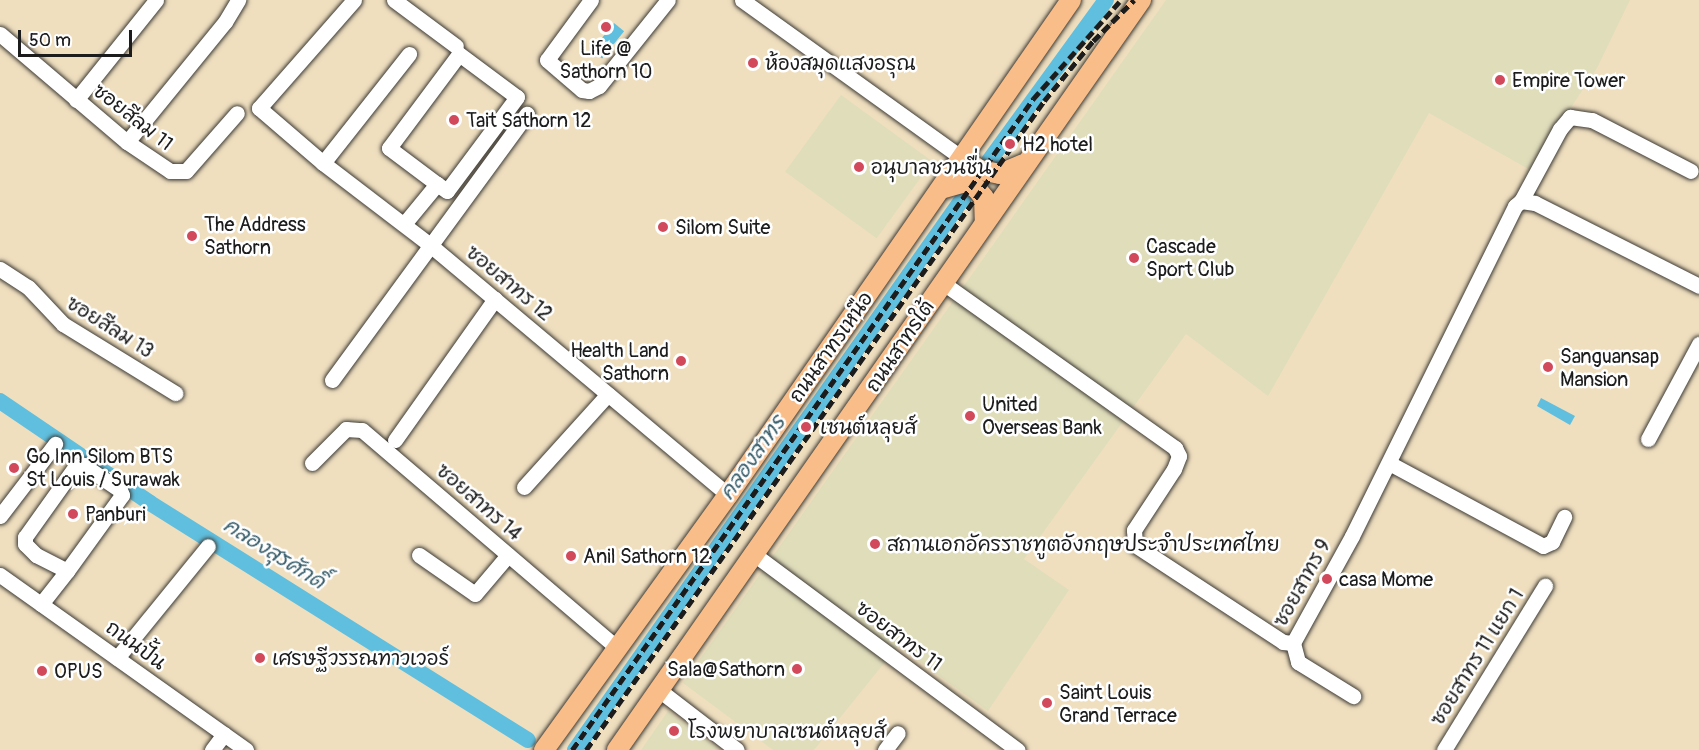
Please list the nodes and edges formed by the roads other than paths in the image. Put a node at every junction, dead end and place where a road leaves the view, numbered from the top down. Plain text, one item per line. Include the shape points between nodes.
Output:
1 (156, 0) edge
2 (238, 0) edge
3 (354, 0) edge
4 (394, 0) edge
5 (591, 0) edge
6 (668, 0) edge
7 (742, 0) edge
8 (1071, 0) edge
9 (1141, 0) edge
10 (0, 34) edge
11 (456, 46) dead end
12 (410, 54) dead end
13 (76, 100) junction
14 (237, 113) dead end
15 (526, 114) dead end
16 (127, 142) junction
17 (962, 158) junction
18 (323, 163) junction
19 (1023, 164) junction
20 (1691, 171) dead end
21 (437, 184) junction
22 (941, 189) junction
23 (1521, 201) junction
24 (985, 221) junction
25 (404, 224) junction
26 (429, 244) junction
27 (0, 269) edge
28 (943, 283) junction
29 (1699, 285) edge
30 (495, 299) junction
31 (1698, 346) edge
32 (332, 380) dead end
33 (175, 393) dead end
34 (608, 394) junction
35 (1648, 439) dead end
36 (395, 440) dead end
37 (55, 444) dead end
38 (312, 463) dead end
39 (1389, 463) junction
40 (524, 487) dead end
41 (728, 495) junction
42 (0, 516) edge
43 (1564, 517) dead end
44 (208, 546) dead end
45 (419, 555) dead end
46 (508, 555) junction
47 (755, 555) junction
48 (66, 571) junction
49 (0, 575) edge
50 (1545, 586) dead end
51 (41, 604) junction
52 (1293, 643) junction
53 (618, 649) junction
54 (117, 658) junction
55 (659, 690) junction
56 (1353, 696) dead end
57 (898, 733) dead end
58 (224, 734) junction
59 (212, 750) edge
60 (246, 750) edge
61 (544, 750) edge
62 (617, 750) edge
63 (737, 750) edge
64 (885, 750) edge
65 (1018, 750) edge
66 (1444, 750) edge

1 - 13 street
2 - 16 street via 225,22
3 - 18 street, ซอยสาทร 12 via 258,108
4 - 11 street
5 - 6 street via 547,60 582,90 589,91 599,86
7 - 17 street
8 - 17 main road, ถนนสาทรเหนือ
9 - 19 main road, ถนนสาทรใต้
10 - 13 street, ซอยสีลม 11
12 - 18 street
13 - 16 street, ซอยสีลม 11
14 - 16 street, ซอยสีลม 11 via 186,171 179,173
15 - 26 street
17 - 19 main road via 980,170 1000,174
17 - 22 main road, ถนนสาทรเหนือ
18 - 25 street, ซอยสาทร 12
19 - 24 main road, ถนนสาทรใต้
20 - 23 street, ซอยสาทร 9 via 1592,120 1570,117
21 - 21 street via 389,148 459,54 517,97 447,191
21 - 25 street
22 - 24 main road via 964,182 976,188 984,198
22 - 41 main road, ถนนสาทรเหนือ
23 - 29 street via 1535,203
23 - 39 street, ซอยสาทร 9 via 1515,206
24 - 28 main road, ถนนสาทรใต้
25 - 26 street, ซอยสาทร 12
26 - 30 street, ซอยสาทร 12
26 - 32 street
27 - 33 street, ซอยสีลม 13 via 28,287 63,324
28 - 47 main road, ถนนสาทรใต้
28 - 52 street, ซอยสาทร 9 via 1175,448 1179,456 1174,470 1134,530 1135,545 1283,642
30 - 34 street, ซอยสาทร 12
30 - 36 street
31 - 35 street
34 - 40 street
34 - 41 street, ซอยสาทร 12
37 - 42 street
38 - 46 street, ซอยสาทร 14 via 345,429 362,430
39 - 43 street via 1543,546 1552,542
39 - 52 street, ซอยสาทร 9
41 - 53 main road, ถนนสาทรเหนือ
44 - 54 street
45 - 46 street via 475,594
46 - 53 street, ซอยสาทร 14
47 - 55 main road, ถนนสาทรใต้
47 - 65 street, ซอยสาทร 11
48 - 48 street via 122,495 82,465 75,467 25,537 25,544 36,555
48 - 51 street
49 - 51 street, ถนนปั้น
50 - 66 street, ซอยสาทร 11 แยก 1
51 - 54 street, ถนนปั้น
52 - 56 street via 1298,662
53 - 61 main road, ถนนสาทรเหนือ
54 - 58 street, ถนนปั้น
55 - 62 main road, ถนนสาทรใต้
55 - 63 street
57 - 64 street
58 - 59 street
58 - 60 street, ถนนปั้น

